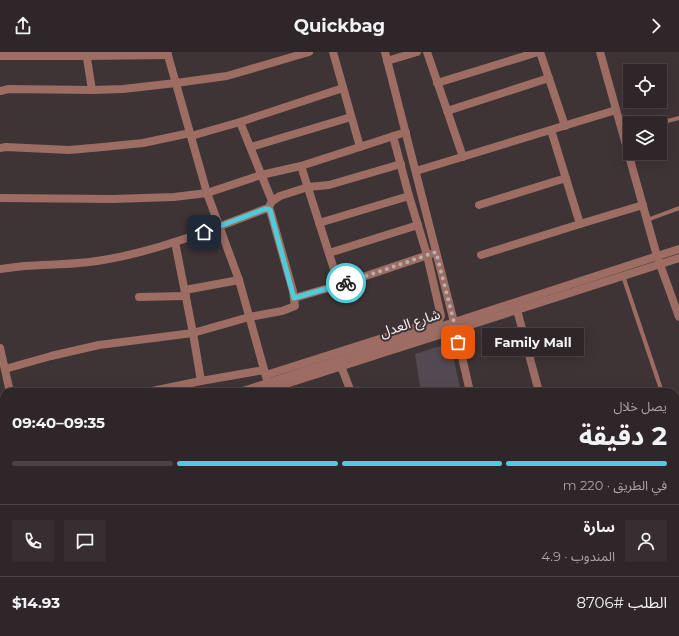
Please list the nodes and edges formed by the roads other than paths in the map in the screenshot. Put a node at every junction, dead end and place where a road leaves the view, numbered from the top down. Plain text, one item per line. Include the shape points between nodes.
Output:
1 (309, 52) edge
2 (333, 52) edge
3 (385, 52) edge
4 (417, 52) edge
5 (427, 52) edge
6 (539, 52) edge
7 (600, 52) edge
8 (86, 54) edge
9 (167, 54) edge
10 (291, 55) edge
11 (0, 56) edge
12 (387, 61) junction
13 (548, 78) junction
14 (176, 83) junction
15 (438, 83) junction
16 (343, 88) junction
17 (92, 90) junction
18 (0, 91) edge
19 (616, 110) junction
20 (447, 111) junction
21 (351, 117) junction
22 (679, 118) edge
23 (667, 121) edge
24 (240, 122) junction
25 (623, 125) edge
26 (565, 126) junction
27 (551, 130) junction
28 (406, 132) junction
29 (190, 134) junction
30 (393, 136) junction
31 (251, 147) junction
32 (360, 147) junction
33 (0, 148) edge
34 (463, 157) junction
35 (632, 160) edge
36 (401, 164) junction
37 (301, 166) junction
38 (416, 171) junction
39 (261, 175) junction
40 (566, 178) junction
41 (308, 187) junction
42 (207, 193) junction
43 (409, 196) junction
44 (0, 198) edge
45 (272, 201) junction
46 (479, 205) dead end
47 (642, 205) junction
48 (679, 208) edge
49 (268, 209) junction
50 (647, 220) junction
51 (320, 223) junction
52 (418, 224) junction
53 (580, 224) junction
54 (219, 227) junction
55 (175, 242) junction
56 (679, 249) edge
57 (436, 252) junction
58 (329, 253) junction
59 (427, 255) junction
60 (481, 255) dead end
61 (657, 256) junction
62 (679, 258) edge
63 (660, 264) junction
64 (0, 269) edge
65 (623, 276) junction
66 (239, 280) junction
67 (339, 285) junction
68 (185, 293) junction
69 (140, 297) dead end
70 (294, 298) junction
71 (517, 310) junction
72 (249, 317) junction
73 (679, 317) edge
74 (455, 326) junction
75 (193, 333) junction
76 (0, 348) edge
77 (342, 366) junction
78 (4, 369) junction
79 (266, 376) junction
80 (201, 381) junction
81 (9, 388) edge
82 (167, 388) edge
83 (246, 388) edge
84 (273, 388) edge
85 (350, 388) edge
86 (469, 388) edge
87 (538, 388) edge
88 (661, 388) edge

1 - 10 street
2 - 16 street
3 - 12 street
4 - 12 street
5 - 15 street
6 - 13 street
6 - 15 street
7 - 19 street
8 - 9 street
8 - 11 street
8 - 17 street
9 - 14 street
10 - 14 street via 227,76
12 - 28 street
13 - 20 street
13 - 26 street
14 - 17 street
14 - 29 street
15 - 20 street
16 - 21 street
16 - 24 street
17 - 18 street
19 - 25 street
19 - 26 street
20 - 34 street
21 - 31 street
21 - 32 street
22 - 23 lane
24 - 29 street
24 - 31 street
26 - 27 street
27 - 34 street
27 - 40 street
28 - 30 street
28 - 38 street
29 - 33 street via 104,148
29 - 42 street
30 - 32 street
30 - 36 street
31 - 39 street
32 - 37 street
34 - 38 street
35 - 47 street
36 - 41 street via 329,184
36 - 43 street
37 - 39 street
37 - 41 street
38 - 57 street
39 - 42 street
39 - 45 street
40 - 46 street
40 - 53 street
41 - 45 street
41 - 51 street
42 - 44 street via 113,199
42 - 54 street
43 - 51 street
43 - 52 street
45 - 49 street
47 - 50 street
47 - 53 street
48 - 50 lane
49 - 54 street
49 - 70 street
50 - 61 street
51 - 58 street
52 - 58 street
52 - 59 street
53 - 60 street
54 - 55 street
54 - 66 street
55 - 64 street via 102,260
55 - 68 street
56 - 61 street, شارع العدل
57 - 59 street
57 - 74 street
58 - 67 street
59 - 67 street
59 - 79 street via 441,316 439,320
61 - 63 street
61 - 74 street, شارع العدل
62 - 63 street, شارع العدل
63 - 65 street, شارع العدل
63 - 73 street
65 - 71 street, شارع العدل
65 - 88 lane
66 - 68 street
66 - 72 street
67 - 70 street
68 - 69 street
68 - 75 street
70 - 72 street via 295,306
71 - 74 street, شارع العدل
71 - 87 street
72 - 75 street
72 - 79 street
74 - 77 street, شارع العدل
74 - 79 street, شارع العدل
74 - 86 street
75 - 78 street via 99,345
75 - 80 street
76 - 78 street
77 - 84 street, شارع العدل
77 - 85 street
78 - 81 street
79 - 80 street
79 - 83 street, شارع العدل
80 - 82 street

